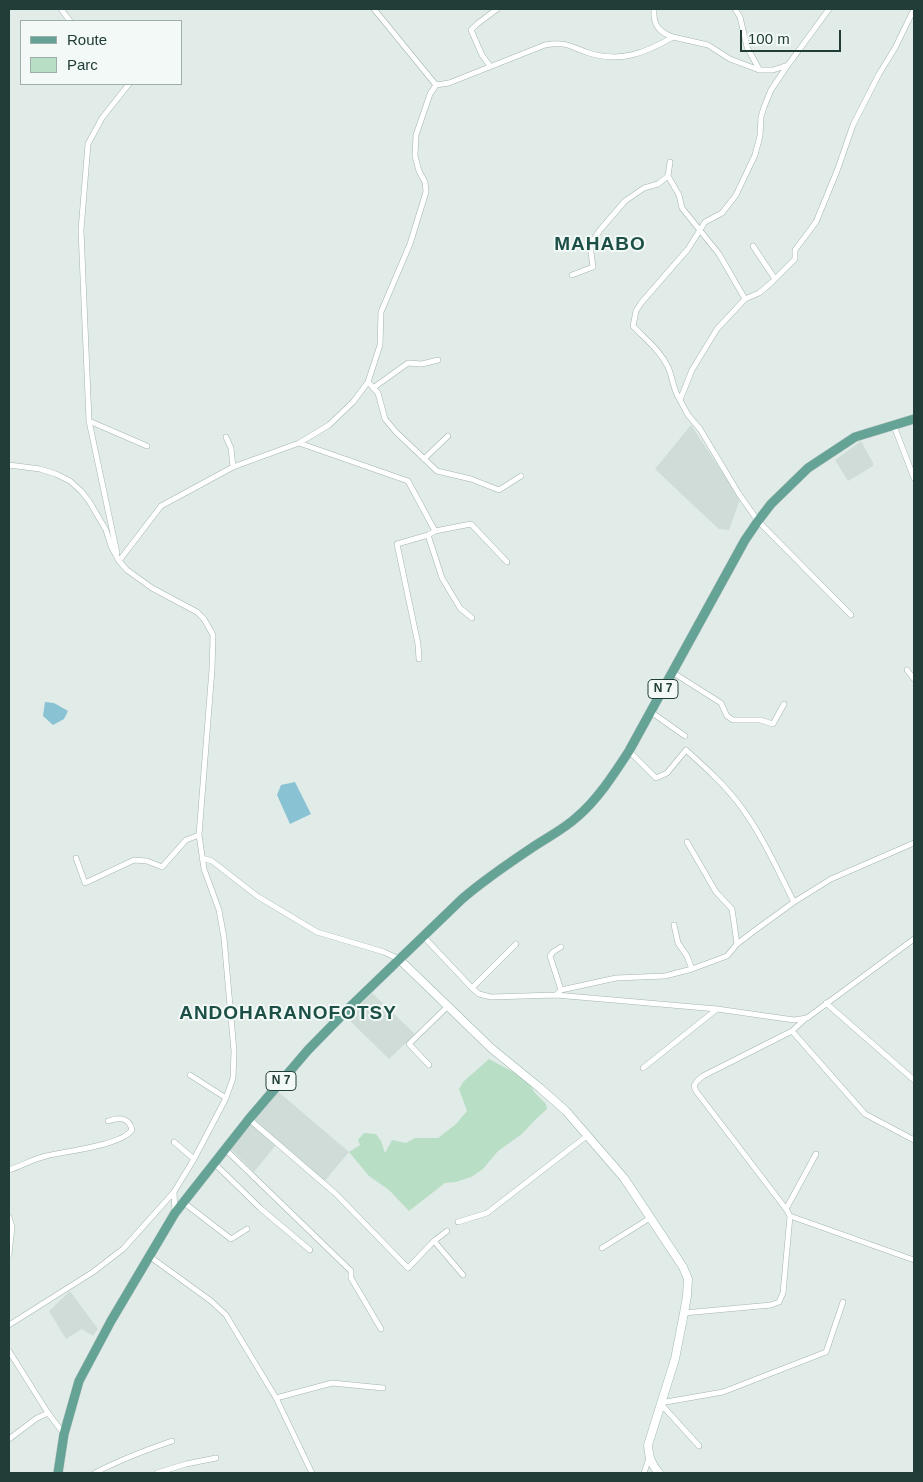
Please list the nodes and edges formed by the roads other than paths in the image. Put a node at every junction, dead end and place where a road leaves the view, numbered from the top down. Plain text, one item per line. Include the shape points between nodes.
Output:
1 (61, 9) edge
2 (374, 9) edge
3 (497, 9) edge
4 (654, 9) edge
5 (735, 9) edge
6 (829, 9) edge
7 (914, 9) edge
8 (69, 20) edge
9 (673, 36) junction
10 (788, 65) junction
11 (490, 66) junction
12 (759, 70) junction
13 (128, 85) edge
14 (436, 85) junction
15 (670, 162) dead end
16 (668, 176) junction
17 (700, 230) junction
18 (753, 246) dead end
19 (572, 275) dead end
20 (775, 279) junction
21 (745, 299) junction
22 (438, 360) dead end
23 (368, 382) junction
24 (374, 388) junction
25 (680, 400) junction
26 (914, 419) edge
27 (89, 421) junction
28 (894, 426) junction
29 (448, 436) dead end
30 (226, 437) dead end
31 (299, 443) junction
32 (147, 446) dead end
33 (424, 459) junction
34 (9, 464) edge
35 (233, 467) junction
36 (521, 476) dead end
37 (914, 478) edge
38 (758, 521) junction
39 (435, 531) junction
40 (428, 535) junction
41 (119, 561) junction
42 (508, 562) dead end
43 (851, 615) dead end
44 (472, 618) dead end
45 (419, 659) dead end
46 (907, 670) dead end
47 (672, 672) junction
48 (914, 679) edge
49 (784, 704) dead end
50 (651, 712) junction
51 (685, 736) dead end
52 (629, 751) junction
53 (199, 835) junction
54 (687, 842) dead end
55 (914, 843) edge
56 (76, 858) dead end
57 (202, 858) junction
58 (794, 902) junction
59 (674, 925) dead end
60 (423, 936) junction
61 (914, 938) edge
62 (516, 944) dead end
63 (738, 944) junction
64 (561, 947) dead end
65 (399, 959) junction
66 (692, 970) junction
67 (472, 988) junction
68 (561, 990) junction
69 (556, 995) junction
70 (826, 1003) junction
71 (448, 1006) junction
72 (717, 1010) junction
73 (807, 1018) junction
74 (792, 1031) junction
75 (429, 1065) dead end
76 (643, 1068) dead end
77 (190, 1075) dead end
78 (914, 1080) edge
79 (226, 1098) junction
80 (249, 1118) junction
81 (108, 1121) dead end
82 (588, 1135) junction
83 (914, 1140) edge
84 (174, 1142) dead end
85 (226, 1149) junction
86 (816, 1154) dead end
87 (194, 1159) junction
88 (214, 1163) junction
89 (9, 1170) edge
90 (174, 1192) junction
91 (183, 1202) junction
92 (786, 1209) junction
93 (175, 1213) junction
94 (790, 1216) junction
95 (9, 1217) edge
96 (650, 1218) junction
97 (458, 1222) dead end
98 (247, 1229) dead end
99 (447, 1231) dead end
100 (434, 1241) junction
101 (602, 1248) dead end
102 (310, 1250) dead end
103 (9, 1254) edge
104 (149, 1256) junction
105 (914, 1260) edge
106 (463, 1275) dead end
107 (843, 1302) dead end
108 (684, 1313) junction
109 (9, 1325) edge
110 (381, 1329) dead end
111 (9, 1351) edge
112 (383, 1388) dead end
113 (276, 1398) junction
114 (660, 1403) junction
115 (48, 1413) junction
116 (64, 1434) junction
117 (9, 1439) edge
118 (172, 1441) dead end
119 (699, 1446) dead end
120 (216, 1458) dead end
121 (649, 1458) junction
122 (58, 1473) edge
123 (95, 1473) edge
124 (157, 1473) edge
125 (312, 1473) edge
126 (644, 1473) edge
127 (659, 1473) edge

1 - 8 street
2 - 14 street
3 - 11 street via 471,30
4 - 9 street via 655,25
5 - 12 street
6 - 10 street
7 - 20 street via 853,125 816,222 795,250 795,259
9 - 11 street via 656,47 622,58 595,55 558,42
9 - 12 street via 708,45 730,59
10 - 12 street
10 - 17 street via 764,107 755,155 736,195 722,213 705,222
11 - 14 street
13 - 27 street via 102,118 88,144 81,230
14 - 23 street via 416,135 415,156 426,192 410,244 381,312 380,345
15 - 16 street
16 - 17 street via 682,208
16 - 19 street via 625,201 590,245 593,267
17 - 21 street
17 - 25 street via 688,249 641,303 633,326 660,352
18 - 20 street
20 - 21 street via 759,293
21 - 25 street via 716,329 692,370
22 - 24 street via 408,363
23 - 24 street
23 - 31 street via 329,425
24 - 33 street via 385,419
25 - 38 street
26 - 28 main road, N 7
27 - 32 street
27 - 41 street
28 - 37 street
28 - 38 main road, N 7 via 855,437 830,452 794,481
29 - 33 street
30 - 35 street
31 - 35 street
31 - 39 street via 408,480
33 - 36 street via 437,471 499,490
34 - 41 street via 56,474 81,490 106,530
35 - 41 street via 161,506
38 - 43 street
38 - 47 main road, N 7
39 - 40 street
39 - 42 street via 471,524
40 - 44 street via 442,578 460,608
40 - 45 street via 397,544
41 - 53 street via 152,588 197,612 213,635
46 - 48 street
47 - 49 street via 720,703 733,720 760,720 772,724
47 - 50 main road, N 7
50 - 51 street
50 - 52 main road, N 7
52 - 58 street via 656,778 667,772 686,750 714,775 742,808
52 - 60 main road, N 7 via 610,779 569,824 476,887
53 - 56 street via 186,840 162,867 134,860 85,882
53 - 57 street
54 - 63 street via 716,892 732,909
55 - 58 street via 831,879
57 - 65 street via 212,861 257,896 317,932
57 - 79 street via 219,910 224,938 234,1051 233,1078
58 - 63 street
59 - 66 street via 678,943
60 - 65 main road, N 7
60 - 67 street
61 - 70 street
62 - 67 street
63 - 66 street via 727,956
64 - 68 street via 550,956
65 - 71 street
65 - 80 main road, N 7 via 308,1050
66 - 68 street via 666,976 616,978
67 - 69 street via 491,997
68 - 69 street
69 - 72 street
70 - 73 street
70 - 78 street
71 - 75 street via 409,1044
71 - 82 street via 491,1048 566,1111
72 - 73 street via 794,1020
72 - 76 street
73 - 74 street
74 - 83 street via 866,1114
74 - 92 street via 703,1076 694,1086
77 - 79 street
79 - 87 street
80 - 85 main road, N 7
80 - 100 street via 336,1194 408,1268
81 - 89 street via 126,1120 132,1130 125,1136 96,1146 43,1157
82 - 96 street via 624,1178
82 - 97 street via 487,1213
84 - 87 street
85 - 88 main road, N 7
85 - 110 street via 351,1271 351,1278
86 - 92 street
87 - 90 street
88 - 91 main road, N 7
88 - 102 street
90 - 93 street
90 - 109 street via 123,1249 94,1272
91 - 93 main road, N 7
91 - 98 street via 231,1239
92 - 94 street
93 - 104 main road, N 7
94 - 105 street
94 - 108 street via 783,1293 779,1302
95 - 103 street via 12,1227
96 - 101 street
96 - 108 street via 688,1279
99 - 100 street
100 - 106 street
104 - 113 street via 226,1315
104 - 116 main road, N 7 via 79,1380
107 - 114 street via 826,1352 723,1392
108 - 114 street
111 - 115 street
112 - 113 street via 332,1383
113 - 125 street
114 - 119 street
114 - 121 street via 648,1445
115 - 116 street
115 - 117 street
116 - 122 main road, N 7
118 - 123 street
120 - 124 street
121 - 126 street
121 - 127 street

